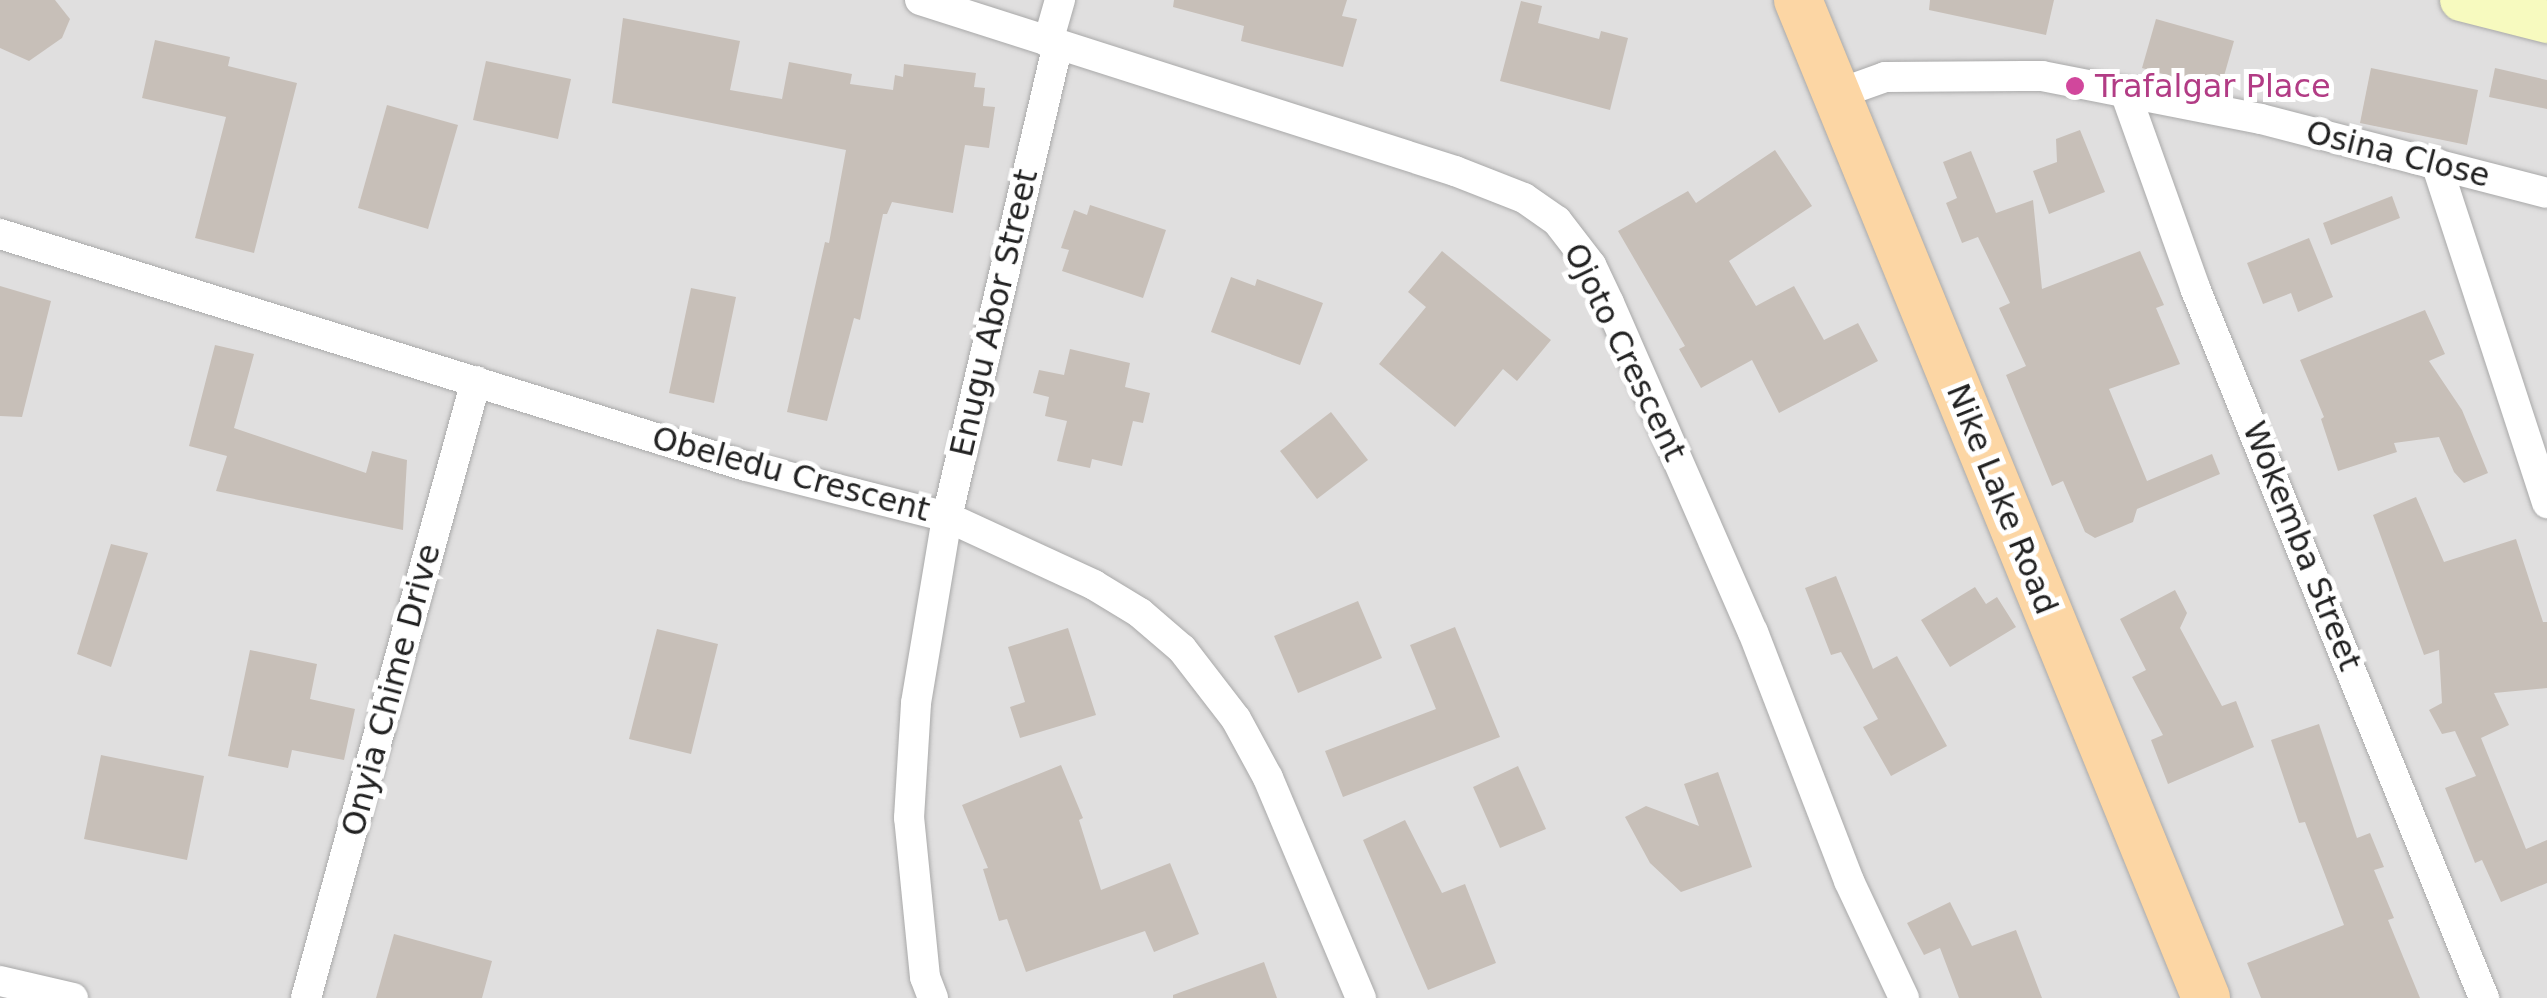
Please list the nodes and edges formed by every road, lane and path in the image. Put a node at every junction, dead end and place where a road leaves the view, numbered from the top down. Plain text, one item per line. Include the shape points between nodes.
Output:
1 (920, 0) edge
2 (1060, 0) edge
3 (1798, 0) edge
4 (2461, 0) edge
5 (2536, 13) edge
6 (1053, 43) junction
7 (2125, 92) junction
8 (1835, 95) junction
9 (2436, 163) junction
10 (2547, 193) edge
11 (0, 234) edge
12 (476, 381) junction
13 (2547, 503) edge
14 (947, 517) junction
15 (0, 981) edge
16 (73, 998) edge
17 (306, 998) edge
18 (934, 998) edge
19 (1361, 998) edge
20 (1904, 998) edge
21 (2206, 998) edge
22 (2484, 998) edge

1 - 6 street, Ojoto Crescent
2 - 6 street, Enugu Abor Street
3 - 8 main road, Nike Lake Road
4 - 5 main road
6 - 14 street, Enugu Abor Street
6 - 20 street, Ojoto Crescent via 1455,171 1524,198 1572,236 1661,419 1804,756 1849,880
7 - 8 street, Osina Close via 2042,76 1885,77
7 - 9 street, Osina Close
7 - 22 street, Wokemba Street via 2196,288
8 - 21 main road, Nike Lake Road
9 - 10 street, Osina Close
9 - 13 street
11 - 12 street, Obeledu Crescent
12 - 14 street, Obeledu Crescent via 746,466
12 - 17 street, Onyia Chime Drive
14 - 18 street, Enugu Abor Street via 916,703 908,802 925,977
14 - 19 street, Obeledu Crescent via 1104,591 1188,656 1224,700 1264,769
15 - 16 street

